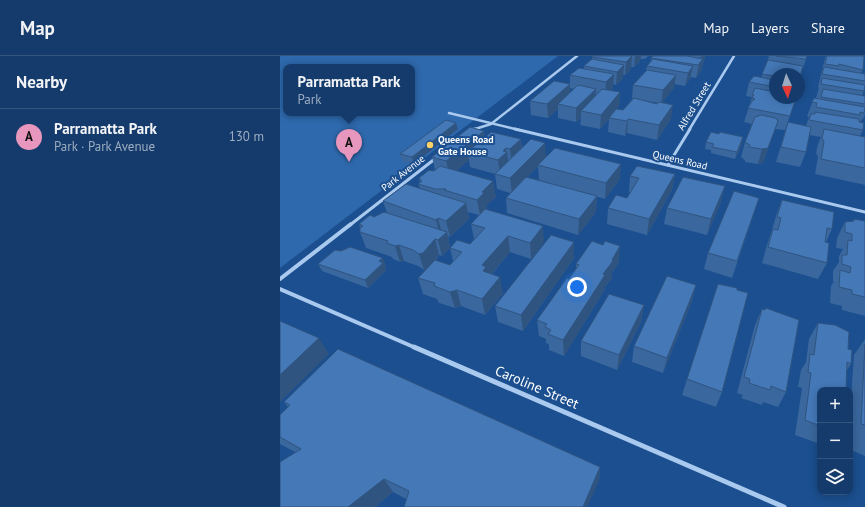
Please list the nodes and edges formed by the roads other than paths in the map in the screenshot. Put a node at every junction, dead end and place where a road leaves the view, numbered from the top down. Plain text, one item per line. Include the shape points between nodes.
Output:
1 (577, 56) edge
2 (734, 56) edge
3 (449, 113) dead end
4 (491, 124) junction
5 (465, 135) edge
6 (441, 154) edge
7 (668, 165) junction
8 (865, 212) edge
9 (280, 279) edge
10 (280, 289) edge
11 (784, 507) edge

1 - 4 street
2 - 7 street, Alfred Street
3 - 4 street, Queens Road
4 - 5 street
4 - 7 street, Queens Road
6 - 9 street, Park Avenue
7 - 8 street, Queens Road
10 - 11 street, Caroline Street

